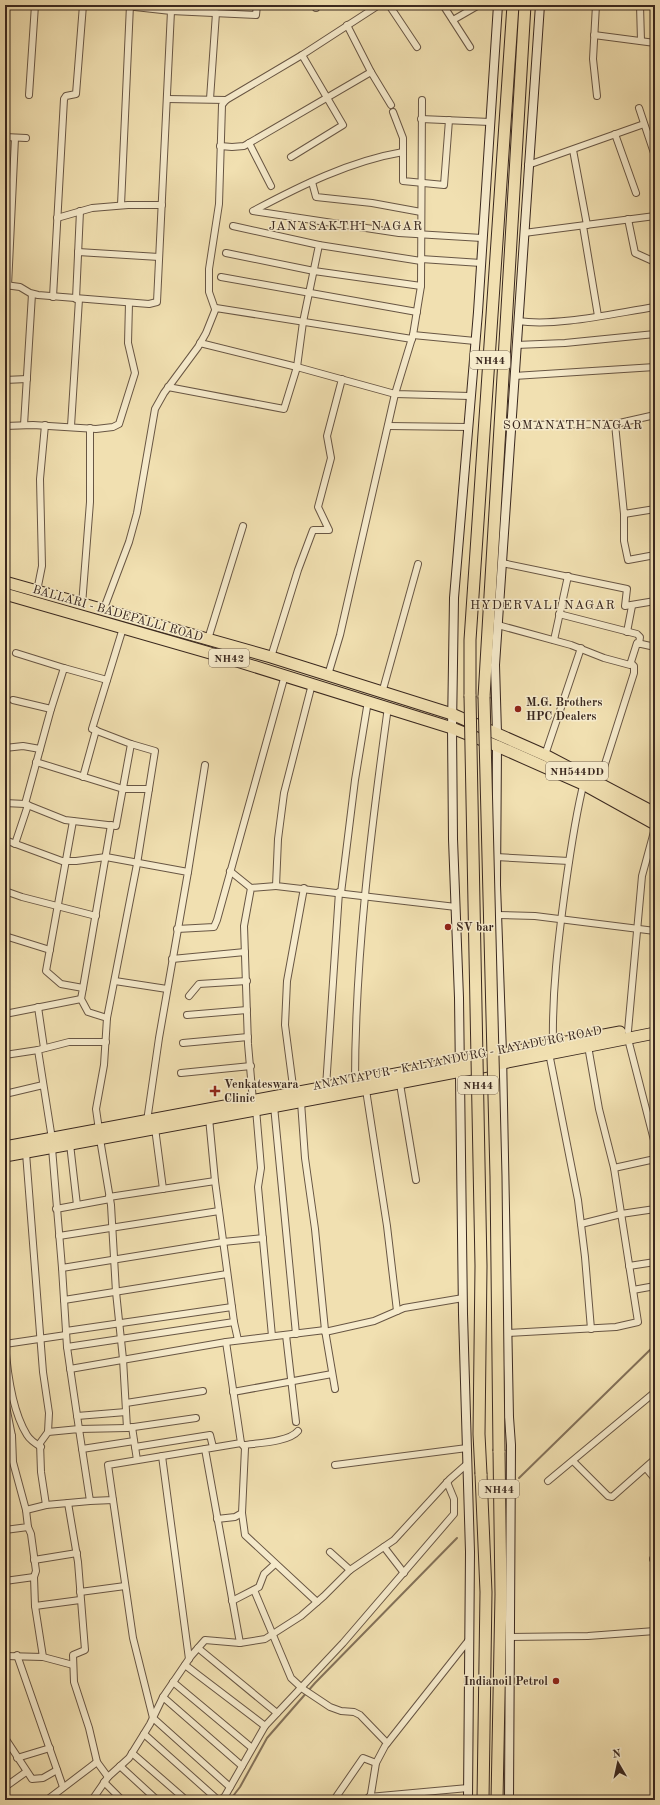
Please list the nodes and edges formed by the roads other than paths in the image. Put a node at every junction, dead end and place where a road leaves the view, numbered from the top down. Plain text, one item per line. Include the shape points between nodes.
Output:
1 (35, 5) edge
2 (83, 5) edge
3 (117, 5) edge
4 (211, 5) edge
5 (257, 5) edge
6 (379, 5) edge
7 (389, 5) edge
8 (443, 5) edge
9 (479, 5) edge
10 (498, 5) edge
11 (513, 5) edge
12 (526, 5) edge
13 (540, 5) edge
14 (596, 5) edge
15 (640, 5) edge
16 (130, 6) edge
17 (171, 8) edge
18 (214, 13) junction
19 (453, 20) junction
20 (347, 25) junction
21 (594, 35) junction
22 (641, 41) junction
23 (655, 43) edge
24 (417, 47) dead end
25 (470, 47) dead end
26 (302, 55) junction
27 (371, 72) junction
28 (29, 95) dead end
29 (597, 96) dead end
30 (328, 98) junction
31 (210, 99) junction
32 (167, 100) junction
33 (226, 100) junction
34 (422, 100) dead end
35 (391, 105) dead end
36 (639, 108) dead end
37 (393, 112) dead end
38 (421, 119) junction
39 (449, 120) junction
40 (490, 122) junction
41 (644, 124) junction
42 (615, 134) junction
43 (5, 138) edge
44 (15, 138) junction
45 (26, 138) dead end
46 (249, 143) junction
47 (220, 146) junction
48 (573, 150) junction
49 (404, 152) junction
50 (655, 156) edge
51 (291, 157) dead end
52 (528, 165) junction
53 (312, 182) junction
54 (420, 182) junction
55 (271, 186) dead end
56 (636, 193) dead end
57 (121, 205) junction
58 (162, 205) junction
59 (80, 211) junction
60 (421, 212) junction
61 (655, 216) edge
62 (57, 218) junction
63 (628, 219) junction
64 (233, 226) dead end
65 (585, 226) junction
66 (524, 233) junction
67 (422, 234) junction
68 (482, 238) junction
69 (319, 245) junction
70 (78, 252) junction
71 (226, 253) dead end
72 (159, 257) junction
73 (421, 260) junction
74 (655, 262) edge
75 (481, 263) junction
76 (314, 271) junction
77 (221, 277) dead end
78 (6, 285) edge
79 (421, 286) junction
80 (309, 293) junction
81 (32, 294) junction
82 (53, 297) junction
83 (78, 299) junction
84 (129, 303) junction
85 (655, 307) edge
86 (215, 309) junction
87 (416, 312) junction
88 (598, 316) junction
89 (518, 321) junction
90 (303, 322) junction
91 (655, 334) edge
92 (412, 337) junction
93 (475, 341) junction
94 (200, 343) junction
95 (516, 345) junction
96 (297, 367) junction
97 (655, 368) edge
98 (514, 376) junction
99 (27, 379) junction
100 (342, 379) junction
101 (5, 380) edge
102 (168, 387) junction
103 (395, 394) junction
104 (470, 396) junction
105 (655, 414) edge
106 (615, 424) junction
107 (24, 425) junction
108 (44, 425) junction
109 (5, 426) edge
110 (71, 426) junction
111 (388, 426) junction
112 (511, 426) junction
113 (467, 427) junction
114 (90, 428) junction
115 (655, 509) edge
116 (624, 514) junction
117 (243, 526) dead end
118 (655, 555) edge
119 (502, 563) junction
120 (418, 564) dead end
121 (568, 576) junction
122 (5, 582) edge
123 (37, 591) junction
124 (5, 594) edge
125 (655, 601) edge
126 (82, 605) junction
127 (632, 606) junction
128 (103, 611) junction
129 (559, 614) junction
130 (498, 625) junction
131 (123, 628) junction
132 (627, 632) junction
133 (208, 639) junction
134 (554, 640) junction
135 (639, 644) junction
136 (655, 647) edge
137 (581, 648) junction
138 (16, 652) dead end
139 (275, 659) junction
140 (631, 663) junction
141 (64, 668) junction
142 (274, 672) junction
143 (285, 675) junction
144 (328, 675) junction
145 (107, 680) junction
146 (312, 684) junction
147 (382, 692) junction
148 (13, 700) dead end
149 (368, 701) junction
150 (388, 708) junction
151 (51, 709) junction
152 (452, 714) junction
153 (452, 728) junction
154 (96, 730) junction
155 (497, 733) junction
156 (131, 744) junction
157 (497, 746) junction
158 (5, 748) edge
159 (40, 748) junction
160 (545, 756) junction
161 (36, 762) junction
162 (205, 765) dead end
163 (83, 777) junction
164 (584, 780) junction
165 (598, 787) junction
166 (123, 789) junction
167 (149, 789) junction
168 (5, 803) edge
169 (26, 805) junction
170 (655, 813) edge
171 (73, 821) junction
172 (655, 824) edge
173 (111, 825) junction
174 (655, 828) edge
175 (5, 840) edge
176 (15, 844) junction
177 (106, 857) junction
178 (496, 857) junction
179 (66, 861) junction
180 (569, 861) junction
181 (137, 864) junction
182 (230, 871) junction
183 (188, 872) junction
184 (276, 886) junction
185 (251, 888) junction
186 (304, 888) junction
187 (5, 891) edge
188 (340, 892) junction
189 (366, 896) junction
190 (58, 906) junction
191 (456, 907) junction
192 (497, 915) junction
193 (96, 916) junction
194 (561, 920) junction
195 (177, 929) junction
196 (637, 929) junction
197 (655, 931) edge
198 (5, 936) edge
199 (50, 950) junction
200 (245, 952) junction
201 (172, 959) junction
202 (115, 981) junction
203 (246, 981) junction
204 (83, 988) junction
205 (167, 988) junction
206 (189, 996) dead end
207 (81, 999) junction
208 (38, 1007) junction
209 (247, 1010) junction
210 (5, 1014) edge
211 (187, 1015) dead end
212 (107, 1018) junction
213 (655, 1026) edge
214 (655, 1033) edge
215 (628, 1035) junction
216 (248, 1037) junction
217 (106, 1042) junction
218 (183, 1043) dead end
219 (588, 1046) junction
220 (41, 1049) junction
221 (551, 1049) junction
222 (5, 1055) edge
223 (502, 1058) junction
224 (251, 1066) junction
225 (460, 1067) junction
226 (181, 1073) dead end
227 (355, 1082) junction
228 (400, 1084) junction
229 (43, 1085) junction
230 (326, 1087) junction
231 (366, 1090) junction
232 (5, 1094) edge
233 (297, 1098) junction
234 (254, 1105) junction
235 (274, 1106) junction
236 (208, 1118) junction
237 (151, 1124) junction
238 (100, 1134) junction
239 (52, 1143) junction
240 (70, 1144) junction
241 (655, 1144) edge
242 (5, 1148) edge
243 (26, 1153) junction
244 (5, 1156) edge
245 (655, 1159) edge
246 (614, 1168) junction
247 (416, 1180) dead end
248 (215, 1181) junction
249 (163, 1189) junction
250 (110, 1198) junction
251 (77, 1205) junction
252 (56, 1209) junction
253 (655, 1209) edge
254 (219, 1211) junction
255 (621, 1214) junction
256 (581, 1224) junction
257 (112, 1228) junction
258 (59, 1236) junction
259 (263, 1238) junction
260 (223, 1242) junction
261 (114, 1261) junction
262 (655, 1262) edge
263 (629, 1266) junction
264 (62, 1268) junction
265 (227, 1274) junction
266 (655, 1286) edge
267 (633, 1290) junction
268 (116, 1292) junction
269 (463, 1298) junction
270 (64, 1300) junction
271 (232, 1307) junction
272 (397, 1311) junction
273 (234, 1322) junction
274 (120, 1323) junction
275 (591, 1329) junction
276 (325, 1331) junction
277 (66, 1333) junction
278 (507, 1333) junction
279 (296, 1334) junction
280 (286, 1335) junction
281 (272, 1336) junction
282 (40, 1338) junction
283 (122, 1340) junction
284 (238, 1340) junction
285 (226, 1342) junction
286 (5, 1343) edge
287 (67, 1347) junction
288 (124, 1359) junction
289 (70, 1368) junction
290 (332, 1374) junction
291 (7, 1376) edge
292 (291, 1380) junction
293 (335, 1389) dead end
294 (203, 1391) dead end
295 (233, 1392) junction
296 (654, 1395) edge
297 (5, 1402) edge
298 (126, 1403) junction
299 (126, 1412) junction
300 (77, 1416) junction
301 (196, 1418) dead end
302 (296, 1422) dead end
303 (129, 1428) junction
304 (79, 1429) junction
305 (298, 1430) dead end
306 (48, 1432) junction
307 (8, 1436) edge
308 (134, 1444) junction
309 (242, 1444) junction
310 (41, 1447) junction
311 (213, 1447) junction
312 (467, 1448) junction
313 (82, 1449) junction
314 (205, 1449) junction
315 (162, 1456) junction
316 (655, 1459) edge
317 (137, 1460) junction
318 (573, 1461) junction
319 (467, 1464) junction
320 (335, 1466) dead end
321 (646, 1468) junction
322 (655, 1478) edge
323 (548, 1481) dead end
324 (447, 1482) junction
325 (113, 1500) junction
326 (90, 1502) junction
327 (68, 1504) junction
328 (46, 1505) junction
329 (26, 1510) junction
330 (242, 1513) junction
331 (217, 1519) junction
332 (28, 1527) junction
333 (5, 1530) edge
334 (384, 1547) junction
335 (330, 1552) dead end
336 (77, 1553) junction
337 (34, 1560) junction
338 (275, 1564) junction
339 (350, 1570) junction
340 (404, 1572) junction
341 (34, 1577) junction
342 (5, 1581) edge
343 (125, 1586) junction
344 (254, 1590) junction
345 (80, 1592) junction
346 (80, 1600) junction
347 (232, 1601) junction
348 (317, 1602) junction
349 (35, 1606) junction
350 (655, 1631) edge
351 (274, 1634) junction
352 (510, 1637) junction
353 (468, 1641) junction
354 (240, 1643) junction
355 (198, 1648) junction
356 (17, 1655) junction
357 (5, 1656) edge
358 (43, 1657) junction
359 (189, 1659) junction
360 (73, 1664) junction
361 (185, 1665) junction
362 (173, 1682) junction
363 (302, 1688) junction
364 (163, 1697) junction
365 (278, 1713) junction
366 (153, 1718) junction
367 (265, 1726) junction
368 (504, 1730) junction
369 (144, 1734) junction
370 (5, 1738) edge
371 (387, 1743) junction
372 (50, 1748) junction
373 (252, 1748) junction
374 (132, 1753) junction
375 (17, 1758) junction
376 (97, 1762) junction
377 (376, 1763) junction
378 (120, 1766) junction
379 (242, 1766) junction
380 (57, 1770) junction
381 (26, 1772) junction
382 (106, 1780) junction
383 (5, 1787) edge
384 (63, 1787) junction
385 (230, 1787) junction
386 (468, 1788) junction
387 (422, 1793) junction
388 (369, 1798) edge
389 (95, 1799) edge
390 (47, 1800) edge
391 (122, 1800) edge
392 (157, 1800) edge
393 (186, 1800) edge
394 (219, 1800) edge
395 (334, 1800) edge
396 (422, 1800) edge
397 (468, 1800) edge
398 (483, 1800) edge
399 (497, 1800) edge
400 (509, 1800) edge

1 - 28 street
2 - 62 street via 76,94 64,98
3 - 16 street
4 - 18 street
5 - 18 street via 256,15
6 - 20 street
7 - 24 street
8 - 19 street
9 - 19 street
10 - 40 street
11 - 398 highway, NH44, bridge via 470,640 481,1266 479,1434 486,1592
12 - 368 highway, NH44, bridge via 488,625 484,729 489,827 496,1161
13 - 52 street
14 - 21 street
15 - 22 street
16 - 17 street
16 - 57 street
17 - 18 street
17 - 32 street
18 - 31 street
19 - 25 street
20 - 26 street
20 - 27 street
21 - 22 street
21 - 29 street via 594,77
22 - 23 street
26 - 30 street
26 - 33 street
27 - 30 street
27 - 35 street
30 - 46 street
30 - 51 street via 343,125
31 - 32 street
31 - 33 street
32 - 58 street
33 - 47 street via 221,108
34 - 38 street
36 - 41 street
37 - 49 street via 403,138
38 - 39 street
38 - 54 street
39 - 40 street
39 - 54 street via 444,185
40 - 68 street
41 - 42 street
41 - 50 street
42 - 48 street
42 - 56 street
43 - 44 street
44 - 45 street
44 - 78 street
46 - 47 street via 239,147
46 - 55 street
47 - 86 street via 218,212 209,269 209,292
48 - 52 street
48 - 65 street
49 - 53 street via 380,156
49 - 54 street via 403,181
52 - 66 street
53 - 60 street via 316,197
53 - 67 street via 253,211 399,233
54 - 60 street
57 - 58 street
57 - 59 street
58 - 72 street
59 - 62 street
59 - 70 street
60 - 67 street
61 - 63 street
62 - 82 street
63 - 65 street
63 - 74 street via 635,253
64 - 69 street
65 - 66 street
65 - 88 street
66 - 89 street
67 - 68 street
67 - 73 street
68 - 75 street
69 - 73 street
69 - 76 street
70 - 72 street
70 - 83 street
71 - 76 street
72 - 84 street via 157,302
73 - 75 street
73 - 79 street
75 - 93 street
76 - 79 street
76 - 80 street
77 - 80 street
78 - 81 street via 20,287
79 - 87 street
80 - 87 street
80 - 90 street
81 - 82 street
81 - 99 street
82 - 83 street
83 - 84 street
83 - 110 street
84 - 114 street via 128,343 135,371 130,390 118,424 108,428
85 - 88 street
86 - 90 street
86 - 94 street
87 - 92 street
88 - 89 street via 528,323
89 - 95 street
90 - 92 street
90 - 96 street
91 - 95 street
92 - 93 street
92 - 103 street
93 - 104 street
94 - 96 street
94 - 102 street
95 - 98 street
96 - 100 street
96 - 102 street via 284,409
97 - 98 street
98 - 112 street
99 - 101 street
99 - 107 street
100 - 103 street
100 - 139 street via 327,436 332,458 318,507 329,530 313,530 298,570
102 - 128 street via 155,409 130,542
103 - 104 street
103 - 111 street
104 - 113 street
105 - 106 street
106 - 112 street
106 - 116 street
107 - 108 street
107 - 109 street
108 - 110 street
108 - 123 street via 40,479 42,566
110 - 114 street
111 - 113 street
111 - 144 street via 340,635
112 - 119 street
113 - 152 street via 454,598
114 - 126 street via 90,502
115 - 116 street
116 - 118 street via 624,540 628,560
117 - 133 street
119 - 121 street
119 - 130 street
120 - 147 street
121 - 127 street via 627,589 625,606
121 - 129 street
122 - 123 highway, BALLARI - BADEPALLI ROAD / NH42
123 - 126 highway, BALLARI - BADEPALLI ROAD / NH42
124 - 131 highway, BALLARI - BADEPALLI ROAD / NH42
125 - 127 street
126 - 128 highway, BALLARI - BADEPALLI ROAD / NH42
127 - 132 street
128 - 133 highway, BALLARI - BADEPALLI ROAD / NH42
129 - 132 street
129 - 134 street
130 - 134 street
130 - 155 street via 495,665
131 - 142 highway, BALLARI - BADEPALLI ROAD / NH42
131 - 145 street
132 - 135 street via 640,635
133 - 139 highway, BALLARI - BADEPALLI ROAD / NH42
134 - 137 street
135 - 136 street
135 - 140 street via 637,643
137 - 140 street via 604,658 630,665
137 - 160 street
138 - 141 street
139 - 142 highway
139 - 144 highway, BALLARI - BADEPALLI ROAD / NH42
140 - 165 street via 634,666 634,673
141 - 145 street
141 - 151 street
142 - 143 highway, BALLARI - BADEPALLI ROAD / NH42
143 - 146 highway, BALLARI - BADEPALLI ROAD / NH42
143 - 182 street
144 - 147 highway, BALLARI - BADEPALLI ROAD / NH42
145 - 154 street via 92,729
146 - 149 highway, BALLARI - BADEPALLI ROAD / NH42
146 - 184 street via 284,793 278,839
147 - 152 highway, BALLARI - BADEPALLI ROAD / NH42
148 - 151 street
149 - 150 highway, BALLARI - BADEPALLI ROAD / NH42
149 - 188 street
150 - 153 highway, BALLARI - BADEPALLI ROAD / NH42
150 - 189 street
151 - 159 street
152 - 153 street
152 - 155 highway, NH42
153 - 157 highway, NH42
153 - 191 street
154 - 156 street
154 - 163 street
155 - 157 highway
155 - 160 highway, NH544DD
156 - 166 street
156 - 167 street via 155,751
157 - 164 highway, NH544DD
157 - 178 street
158 - 159 street
159 - 161 street
160 - 164 highway, NH544DD
161 - 163 street
161 - 169 street
162 - 183 street
163 - 166 street
164 - 165 highway, NH544DD
164 - 180 street
165 - 170 highway, NH544DD
165 - 172 highway, NH544DD
166 - 167 street
166 - 173 street via 116,826
167 - 181 street
168 - 169 street
169 - 171 street
169 - 176 street
171 - 173 street
171 - 179 street
173 - 177 street
174 - 196 street via 642,876
175 - 176 street
176 - 179 street
177 - 179 street
177 - 181 street
177 - 193 street
178 - 180 street
178 - 192 street
179 - 190 street
180 - 194 street
181 - 183 street
181 - 202 street
182 - 185 street
182 - 195 street via 214,927
183 - 195 street
184 - 185 street
184 - 186 street
185 - 200 street via 244,926
186 - 188 street
186 - 233 street via 287,981 285,1025
187 - 190 street
188 - 189 street
188 - 230 street
189 - 191 street
189 - 227 street via 355,1025
190 - 193 street
190 - 199 street
191 - 225 street
192 - 194 street
192 - 223 street
193 - 204 street
194 - 196 street
194 - 221 street via 552,1002
195 - 201 street
196 - 197 street
196 - 215 street
198 - 199 street
199 - 204 street via 46,971 61,984
200 - 201 street
200 - 203 street
201 - 205 street
202 - 205 street
202 - 212 street
203 - 206 street via 199,984
203 - 209 street
204 - 207 street
205 - 237 street
207 - 208 street
207 - 212 street via 88,1012
208 - 210 street
208 - 220 street
209 - 211 street
209 - 216 street
212 - 217 street
213 - 215 highway, ANANTAPUR - KALYANDURG - RAYADURG ROAD
214 - 215 highway, ANANTAPUR - KALYANDURG - RAYADURG ROAD
215 - 219 highway, ANANTAPUR - KALYANDURG - RAYADURG ROAD
215 - 221 highway, ANANTAPUR - KALYANDURG - RAYADURG ROAD
215 - 241 street
216 - 218 street
216 - 224 street
217 - 220 street via 69,1042
217 - 238 street via 96,1109
219 - 221 highway, ANANTAPUR - KALYANDURG - RAYADURG ROAD
219 - 246 street via 599,1109
220 - 222 street
220 - 229 street
221 - 223 highway, ANANTAPUR - KALYANDURG - RAYADURG ROAD
221 - 256 street
223 - 225 highway, ANANTAPUR - KALYANDURG - RAYADURG ROAD
223 - 278 street
224 - 226 street
224 - 234 street
225 - 227 highway, ANANTAPUR - KALYANDURG - RAYADURG ROAD
225 - 228 highway, ANANTAPUR - KALYANDURG - RAYADURG ROAD
225 - 269 street
227 - 230 highway, ANANTAPUR - KALYANDURG - RAYADURG ROAD
228 - 231 highway, ANANTAPUR - KALYANDURG - RAYADURG ROAD
228 - 247 street
229 - 232 street
229 - 239 street
230 - 233 highway, ANANTAPUR - KALYANDURG - RAYADURG ROAD
231 - 233 highway, ANANTAPUR - KALYANDURG - RAYADURG ROAD
231 - 272 street
233 - 234 highway, ANANTAPUR - KALYANDURG - RAYADURG ROAD
233 - 235 highway, ANANTAPUR - KALYANDURG - RAYADURG ROAD
233 - 276 street via 315,1229
234 - 235 highway, ANANTAPUR - KALYANDURG - RAYADURG ROAD
234 - 236 highway, ANANTAPUR - KALYANDURG - RAYADURG ROAD
234 - 237 highway, ANANTAPUR - KALYANDURG - RAYADURG ROAD
234 - 259 street via 261,1161 258,1187
235 - 279 street
236 - 237 highway, ANANTAPUR - KALYANDURG - RAYADURG ROAD
236 - 248 street
237 - 238 highway, ANANTAPUR - KALYANDURG - RAYADURG ROAD
237 - 249 street
238 - 239 highway, ANANTAPUR - KALYANDURG - RAYADURG ROAD
238 - 240 highway, ANANTAPUR - KALYANDURG - RAYADURG ROAD
238 - 250 street
239 - 240 highway, ANANTAPUR - KALYANDURG - RAYADURG ROAD
239 - 242 highway, ANANTAPUR - KALYANDURG - RAYADURG ROAD
239 - 243 highway, ANANTAPUR - KALYANDURG - RAYADURG ROAD
239 - 252 street
240 - 251 street
243 - 244 highway, ANANTAPUR - KALYANDURG - RAYADURG ROAD
243 - 282 street
245 - 246 street
246 - 255 street
248 - 249 street
248 - 254 street
249 - 250 street
250 - 251 street
250 - 257 street
251 - 252 street
252 - 258 street
253 - 255 street
254 - 257 street
254 - 260 street
255 - 256 street
255 - 263 street
256 - 275 street
257 - 258 street
257 - 261 street
258 - 264 street
259 - 260 street
259 - 281 street
260 - 261 street
260 - 265 street
261 - 264 street
261 - 268 street
262 - 263 street
263 - 267 street
264 - 270 street
265 - 268 street
265 - 271 street
266 - 267 street
267 - 275 street via 638,1322
268 - 270 street
268 - 274 street
269 - 272 street
269 - 312 street
270 - 277 street
271 - 273 street
271 - 274 street
272 - 276 street via 374,1321
273 - 283 street
273 - 284 street
274 - 277 street
274 - 283 street
275 - 278 street
276 - 279 street
276 - 290 street
277 - 282 street
277 - 287 street
278 - 352 street via 512,1516
279 - 280 street
280 - 281 street
280 - 292 street
281 - 284 street
282 - 286 street
282 - 306 street via 49,1413
283 - 287 street
283 - 288 street
284 - 285 street
285 - 288 street
285 - 295 street
286 - 291 street
287 - 289 street
288 - 289 street
288 - 298 street
289 - 300 street
290 - 292 street
290 - 293 street
291 - 310 street via 27,1436
292 - 295 street
292 - 302 street
294 - 298 street
295 - 309 street
296 - 318 street
297 - 307 street
298 - 299 street
299 - 300 street
299 - 303 street
300 - 304 street
301 - 303 street
303 - 304 street
303 - 308 street
304 - 306 street
304 - 313 street
305 - 309 street via 295,1435 287,1438
306 - 310 street via 40,1443
307 - 329 street
308 - 311 street via 210,1436
308 - 313 street
308 - 317 street
309 - 311 street
309 - 330 street via 246,1448
310 - 328 street via 41,1472
311 - 314 street
312 - 319 street
312 - 320 street
313 - 326 street
314 - 315 street
314 - 331 street
315 - 317 street
315 - 359 street
316 - 321 street
317 - 325 street via 108,1465
318 - 321 street via 612,1497
318 - 323 street
319 - 324 street
319 - 353 street via 470,1552
321 - 322 street
324 - 334 street via 394,1540
324 - 340 street via 454,1499 454,1514
325 - 326 street
325 - 343 street
326 - 327 street
327 - 328 street
327 - 336 street
328 - 329 street
329 - 332 street
330 - 331 street via 235,1517
330 - 338 street via 245,1535
331 - 347 street
332 - 333 street
332 - 337 street
334 - 339 street
334 - 340 street
335 - 339 street
336 - 337 street
336 - 345 street
337 - 341 street
338 - 344 street via 265,1572 261,1584
338 - 348 street
339 - 348 street
340 - 363 street
341 - 342 street
341 - 349 street
343 - 345 street
343 - 366 street via 133,1638
344 - 347 street
344 - 351 street
345 - 346 street
346 - 349 street
346 - 360 street via 85,1650 73,1655
347 - 354 street
348 - 351 street
349 - 358 street
350 - 352 street via 588,1636
351 - 354 street via 265,1639
351 - 363 street via 288,1674
352 - 368 street
353 - 371 street
353 - 386 street
354 - 355 street via 206,1640
355 - 359 street
355 - 365 street
356 - 357 street
356 - 358 street
356 - 372 street
358 - 360 street
359 - 361 street
360 - 376 street via 74,1682
361 - 362 street
361 - 367 street
362 - 364 street
362 - 373 street
363 - 365 street
363 - 371 street via 335,1709 360,1715
364 - 366 street
364 - 379 street
365 - 367 street
366 - 369 street
366 - 385 street
367 - 373 street
368 - 399 highway, NH44
368 - 400 street
369 - 374 street
369 - 394 street
370 - 375 street
371 - 377 street
372 - 375 street
372 - 380 street
373 - 379 street
374 - 378 street
374 - 393 street
375 - 381 street
376 - 382 street
376 - 384 street
377 - 388 street
377 - 395 street via 363,1758
378 - 382 street
378 - 392 street
379 - 385 street
380 - 381 street via 37,1780 32,1779
380 - 384 street
381 - 383 street
382 - 389 street
382 - 391 street
384 - 390 street
385 - 394 street
386 - 387 street
386 - 397 street
387 - 388 street
387 - 396 street

